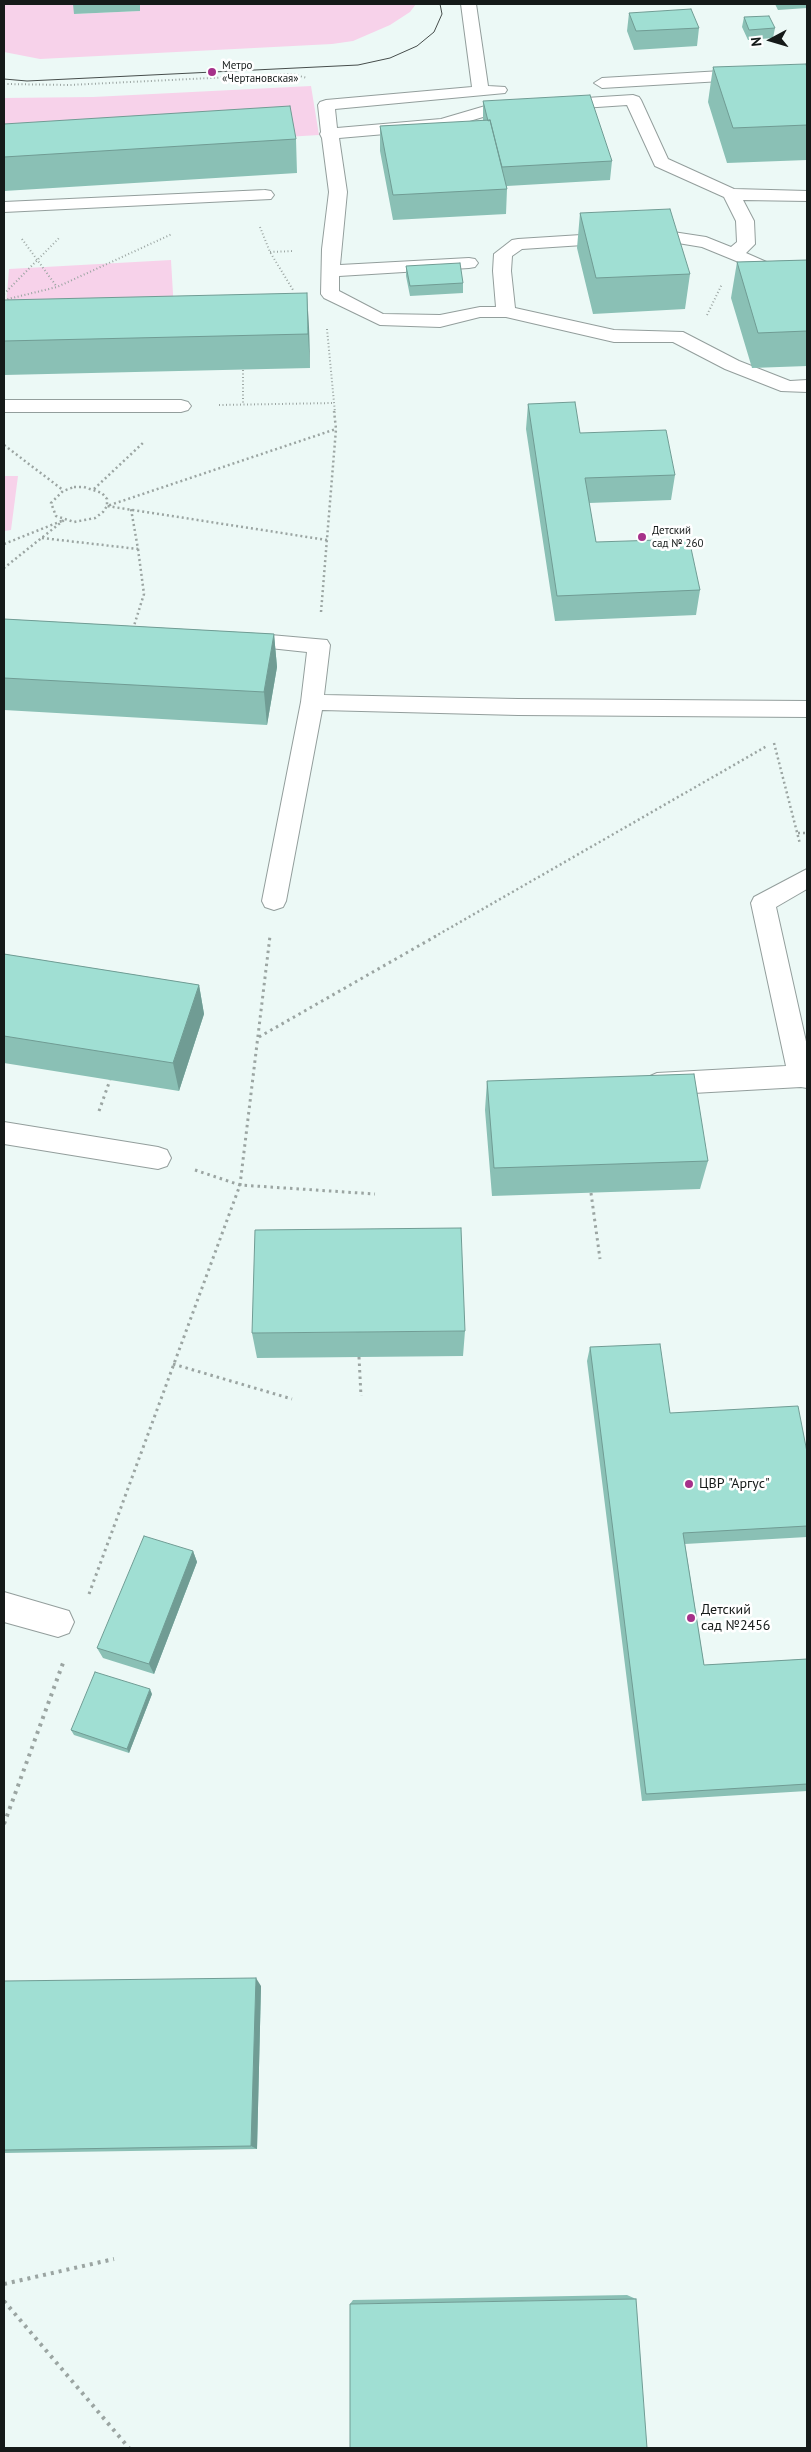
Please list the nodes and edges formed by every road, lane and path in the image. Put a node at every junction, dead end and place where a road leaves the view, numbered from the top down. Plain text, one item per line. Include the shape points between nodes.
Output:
1 (468, 4) edge
2 (807, 70) edge
3 (4, 84) edge
4 (590, 84) dead end
5 (511, 89) dead end
6 (481, 91) junction
7 (326, 105) junction
8 (328, 134) junction
9 (731, 194) junction
10 (256, 195) joint
11 (807, 196) edge
12 (95, 202) junction
13 (4, 207) edge
14 (179, 230) dead end
15 (21, 237) dead end
16 (735, 254) junction
17 (38, 260) junction
18 (468, 263) dead end
19 (807, 270) edge
20 (332, 271) junction
21 (57, 287) junction
22 (293, 290) dead end
23 (4, 294) edge
24 (330, 294) junction
25 (4, 300) edge
26 (506, 312) junction
27 (694, 345) junction
28 (244, 370) edge
29 (807, 386) edge
30 (334, 403) junction
31 (243, 405) junction
32 (4, 406) edge
33 (181, 406) junction
34 (336, 429) junction
35 (4, 445) edge
36 (94, 488) junction
37 (63, 490) junction
38 (107, 506) junction
39 (131, 509) junction
40 (64, 520) junction
41 (41, 538) junction
42 (327, 540) junction
43 (4, 544) edge
44 (138, 549) junction
45 (4, 568) edge
46 (132, 634) edge
47 (259, 641) edge
48 (319, 645) junction
49 (312, 702) junction
50 (807, 709) edge
51 (798, 833) junction
52 (807, 833) edge
53 (802, 851) dead end
54 (807, 878) edge
55 (274, 901) joint
56 (258, 1038) junction
57 (804, 1077) edge
58 (633, 1086) edge
59 (4, 1133) edge
60 (158, 1158) joint
61 (240, 1185) junction
62 (591, 1193) edge
63 (375, 1194) dead end
64 (600, 1259) dead end
65 (359, 1357) edge
66 (173, 1364) junction
67 (361, 1396) dead end
68 (292, 1399) dead end
69 (85, 1604) dead end
70 (4, 1607) edge
71 (58, 1622) dead end
72 (65, 1659) dead end
73 (4, 1824) edge
74 (114, 2259) dead end
75 (4, 2284) edge
76 (4, 2301) edge
77 (129, 2448) edge

1 - 6 lane
2 - 4 lane
3 - 7 path via 69,85 292,74 308,78
5 - 6 lane
6 - 7 lane
7 - 8 lane
8 - 9 lane via 443,124 492,109 633,100 661,162
8 - 20 lane via 338,192 331,249
9 - 11 lane via 785,198
9 - 16 lane via 745,221 746,244
10 - 12 lane
10 - 22 path via 270,252
12 - 13 lane
12 - 17 path
14 - 21 path
15 - 17 path
16 - 19 lane via 768,269
16 - 26 lane via 706,242 660,235 518,244 503,254
16 - 27 path
17 - 21 path
17 - 23 path
18 - 20 lane
20 - 24 lane
21 - 25 path
24 - 26 lane via 380,319 440,321 480,312
24 - 30 path via 326,317
26 - 27 lane via 614,336 676,336
27 - 29 lane via 732,365 788,387
28 - 31 path
30 - 31 path
30 - 34 path
31 - 33 path
32 - 33 lane
33 - 36 path
34 - 38 path
34 - 42 path
35 - 37 path
36 - 37 path via 84,486
36 - 38 path via 107,499
37 - 40 path via 51,503 52,510
38 - 39 path
38 - 40 path via 95,518
39 - 42 path
39 - 44 path
40 - 41 path
40 - 43 path
41 - 44 path
41 - 45 path
42 - 48 path
44 - 46 path via 144,594
47 - 48 lane
48 - 49 lane
49 - 50 lane
49 - 55 lane
51 - 52 path
51 - 53 path
51 - 56 path via 774,742
54 - 57 lane via 763,903
55 - 56 path
56 - 61 path
57 - 58 lane
59 - 60 lane
60 - 61 path
61 - 63 path
61 - 66 path
62 - 64 path
65 - 67 path
66 - 68 path
66 - 69 path
70 - 71 lane
72 - 73 path
74 - 75 path
76 - 77 path

